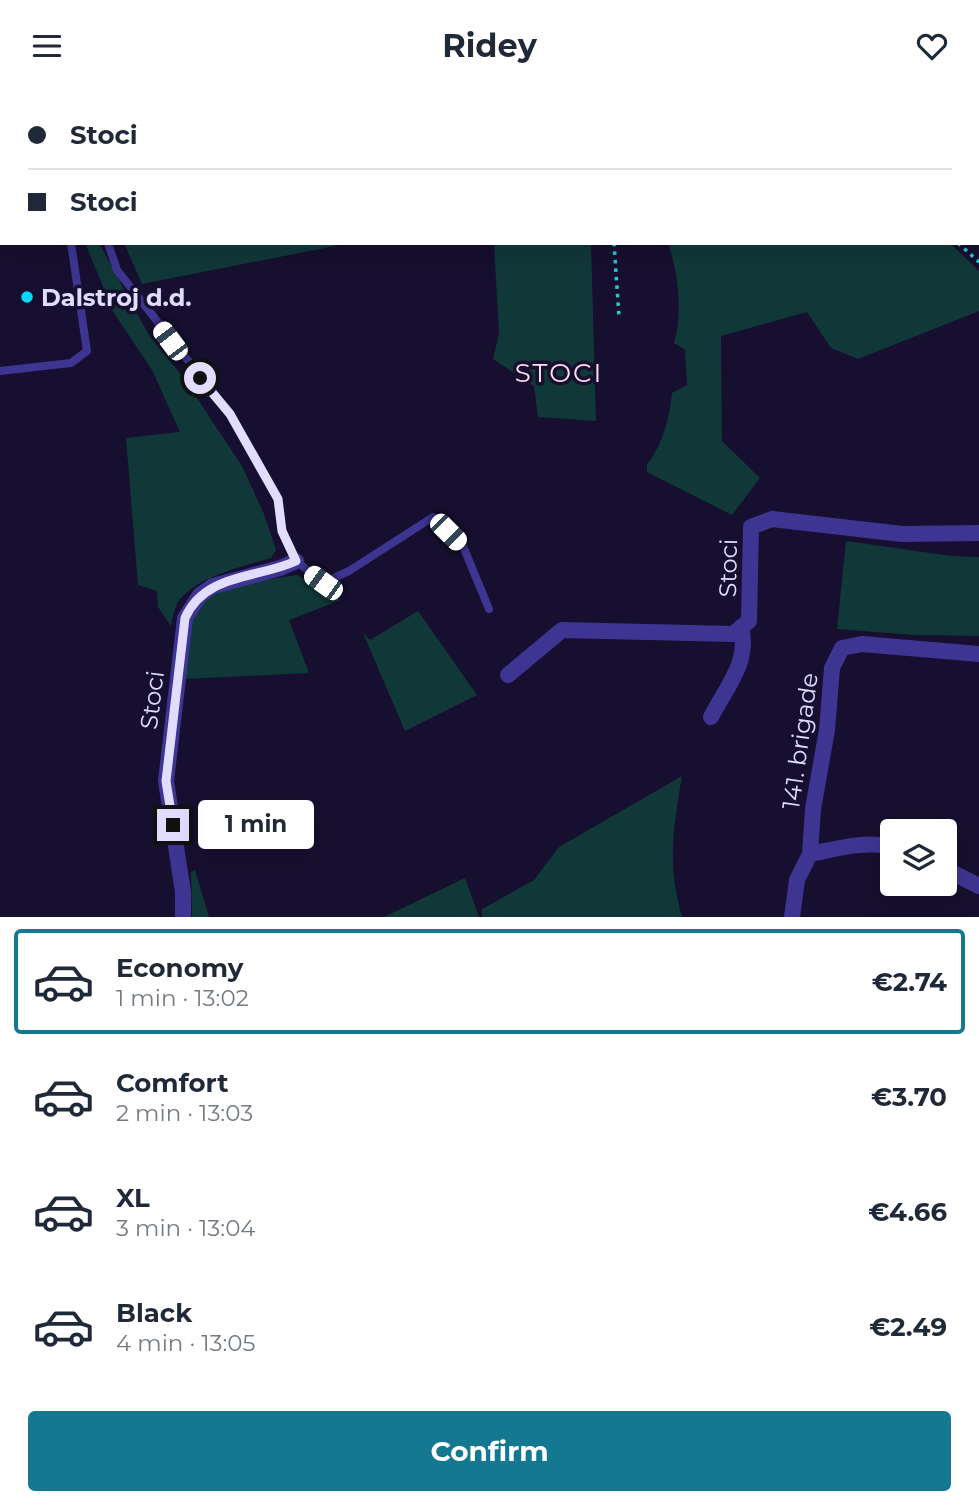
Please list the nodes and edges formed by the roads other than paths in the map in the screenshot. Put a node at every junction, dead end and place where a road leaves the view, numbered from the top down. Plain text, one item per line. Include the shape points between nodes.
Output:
1 (71, 245) edge
2 (109, 245) edge
3 (0, 371) edge
4 (979, 533) edge
5 (296, 561) junction
6 (489, 609) dead end
7 (741, 627) junction
8 (979, 654) edge
9 (508, 675) dead end
10 (711, 717) dead end
11 (880, 844) edge
12 (810, 855) junction
13 (957, 875) edge
14 (979, 886) edge
15 (183, 917) edge
16 (792, 917) edge

1 - 3 lane via 87,351 71,363
2 - 5 lane via 117,270 230,414 278,499 282,531
4 - 7 street, Stoci via 902,534 772,519 751,527 749,621
5 - 6 lane via 323,583 433,517 463,546
5 - 15 street, Stoci via 213,586 200,595 185,618 166,781
7 - 9 street, Stoci via 733,634 562,630
7 - 10 street via 740,665
8 - 12 street, 141. brigade via 862,644 842,648 832,668
11 - 12 street
12 - 16 street, 141. brigade via 797,880
13 - 14 street

